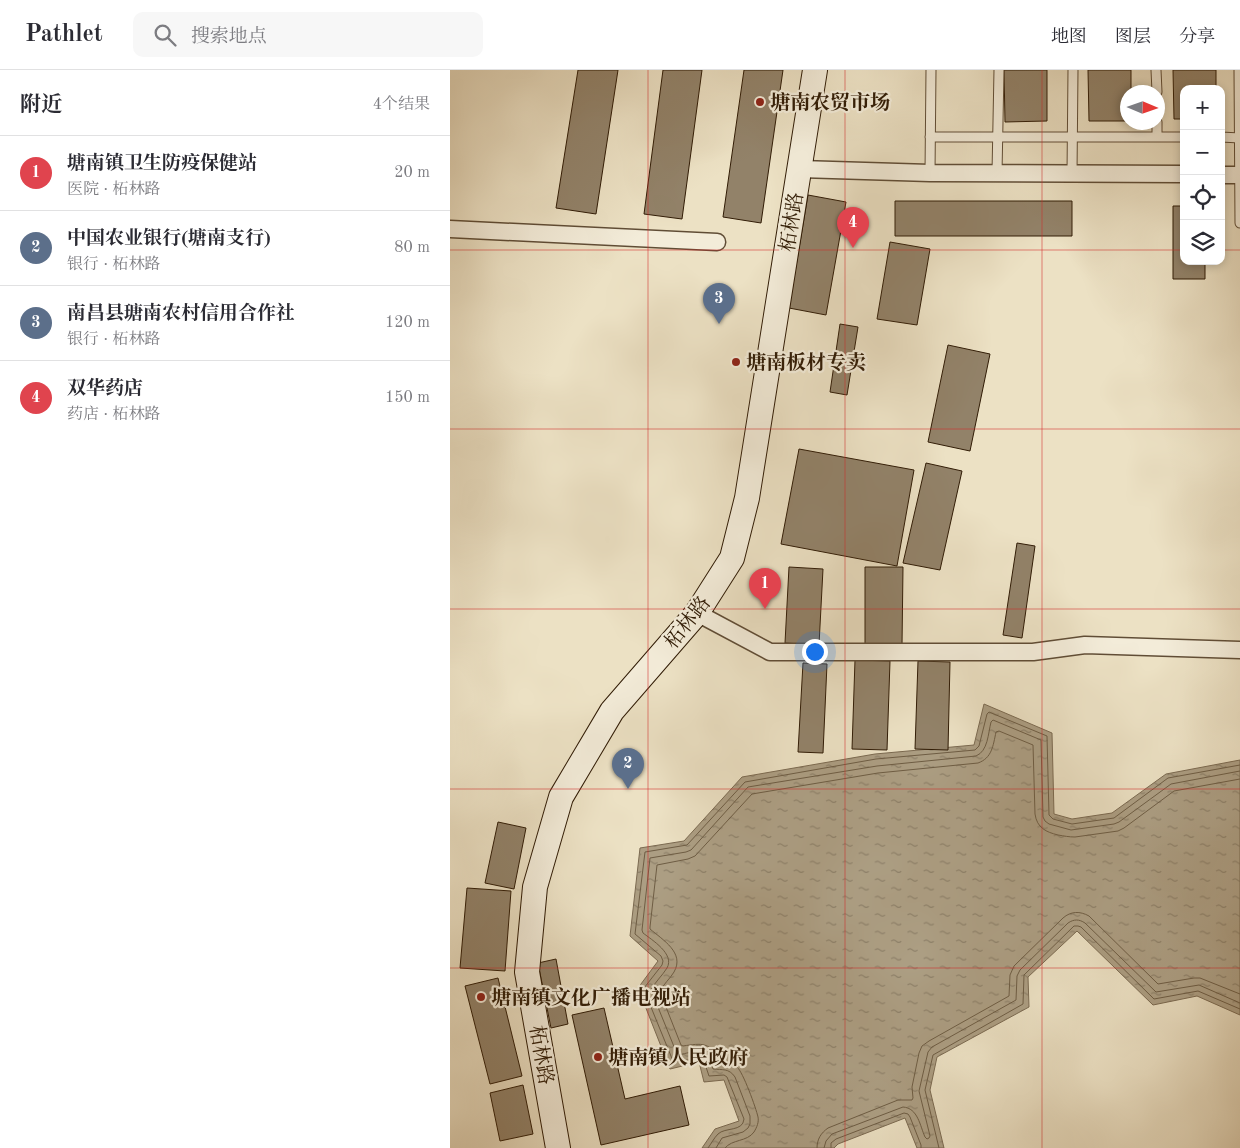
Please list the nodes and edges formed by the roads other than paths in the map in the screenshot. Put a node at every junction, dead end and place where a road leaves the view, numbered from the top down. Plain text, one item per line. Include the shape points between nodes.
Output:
1 (815, 70) edge
2 (931, 70) edge
3 (998, 70) edge
4 (1073, 70) edge
5 (1156, 70) edge
6 (1239, 70) edge
7 (1157, 85) edge
8 (1157, 130) edge
9 (930, 137) junction
10 (998, 137) junction
11 (1157, 137) junction
12 (1180, 137) edge
13 (1072, 138) junction
14 (1225, 138) edge
15 (1240, 138) edge
16 (800, 169) junction
17 (930, 173) junction
18 (997, 173) junction
19 (1072, 174) junction
20 (1180, 174) edge
21 (1225, 174) edge
22 (1240, 175) edge
23 (1240, 223) edge
24 (450, 229) edge
25 (717, 242) dead end
26 (697, 613) junction
27 (1240, 650) edge
28 (558, 1148) edge

1 - 16 street, 柘林路
2 - 9 lane
3 - 10 lane
4 - 13 lane
5 - 7 lane
6 - 15 lane
8 - 11 lane
9 - 10 lane
9 - 17 lane
10 - 13 lane
10 - 18 lane
11 - 12 lane
11 - 13 lane
13 - 19 lane
14 - 15 lane
15 - 22 lane
16 - 17 street
16 - 26 street, 柘林路 via 747,498 732,558
17 - 18 street
18 - 19 street
19 - 20 street
21 - 22 street
22 - 23 lane
24 - 25 street
26 - 27 street via 770,652 1033,652 1085,645
26 - 28 street, 柘林路 via 612,711 561,797 536,887 527,972

